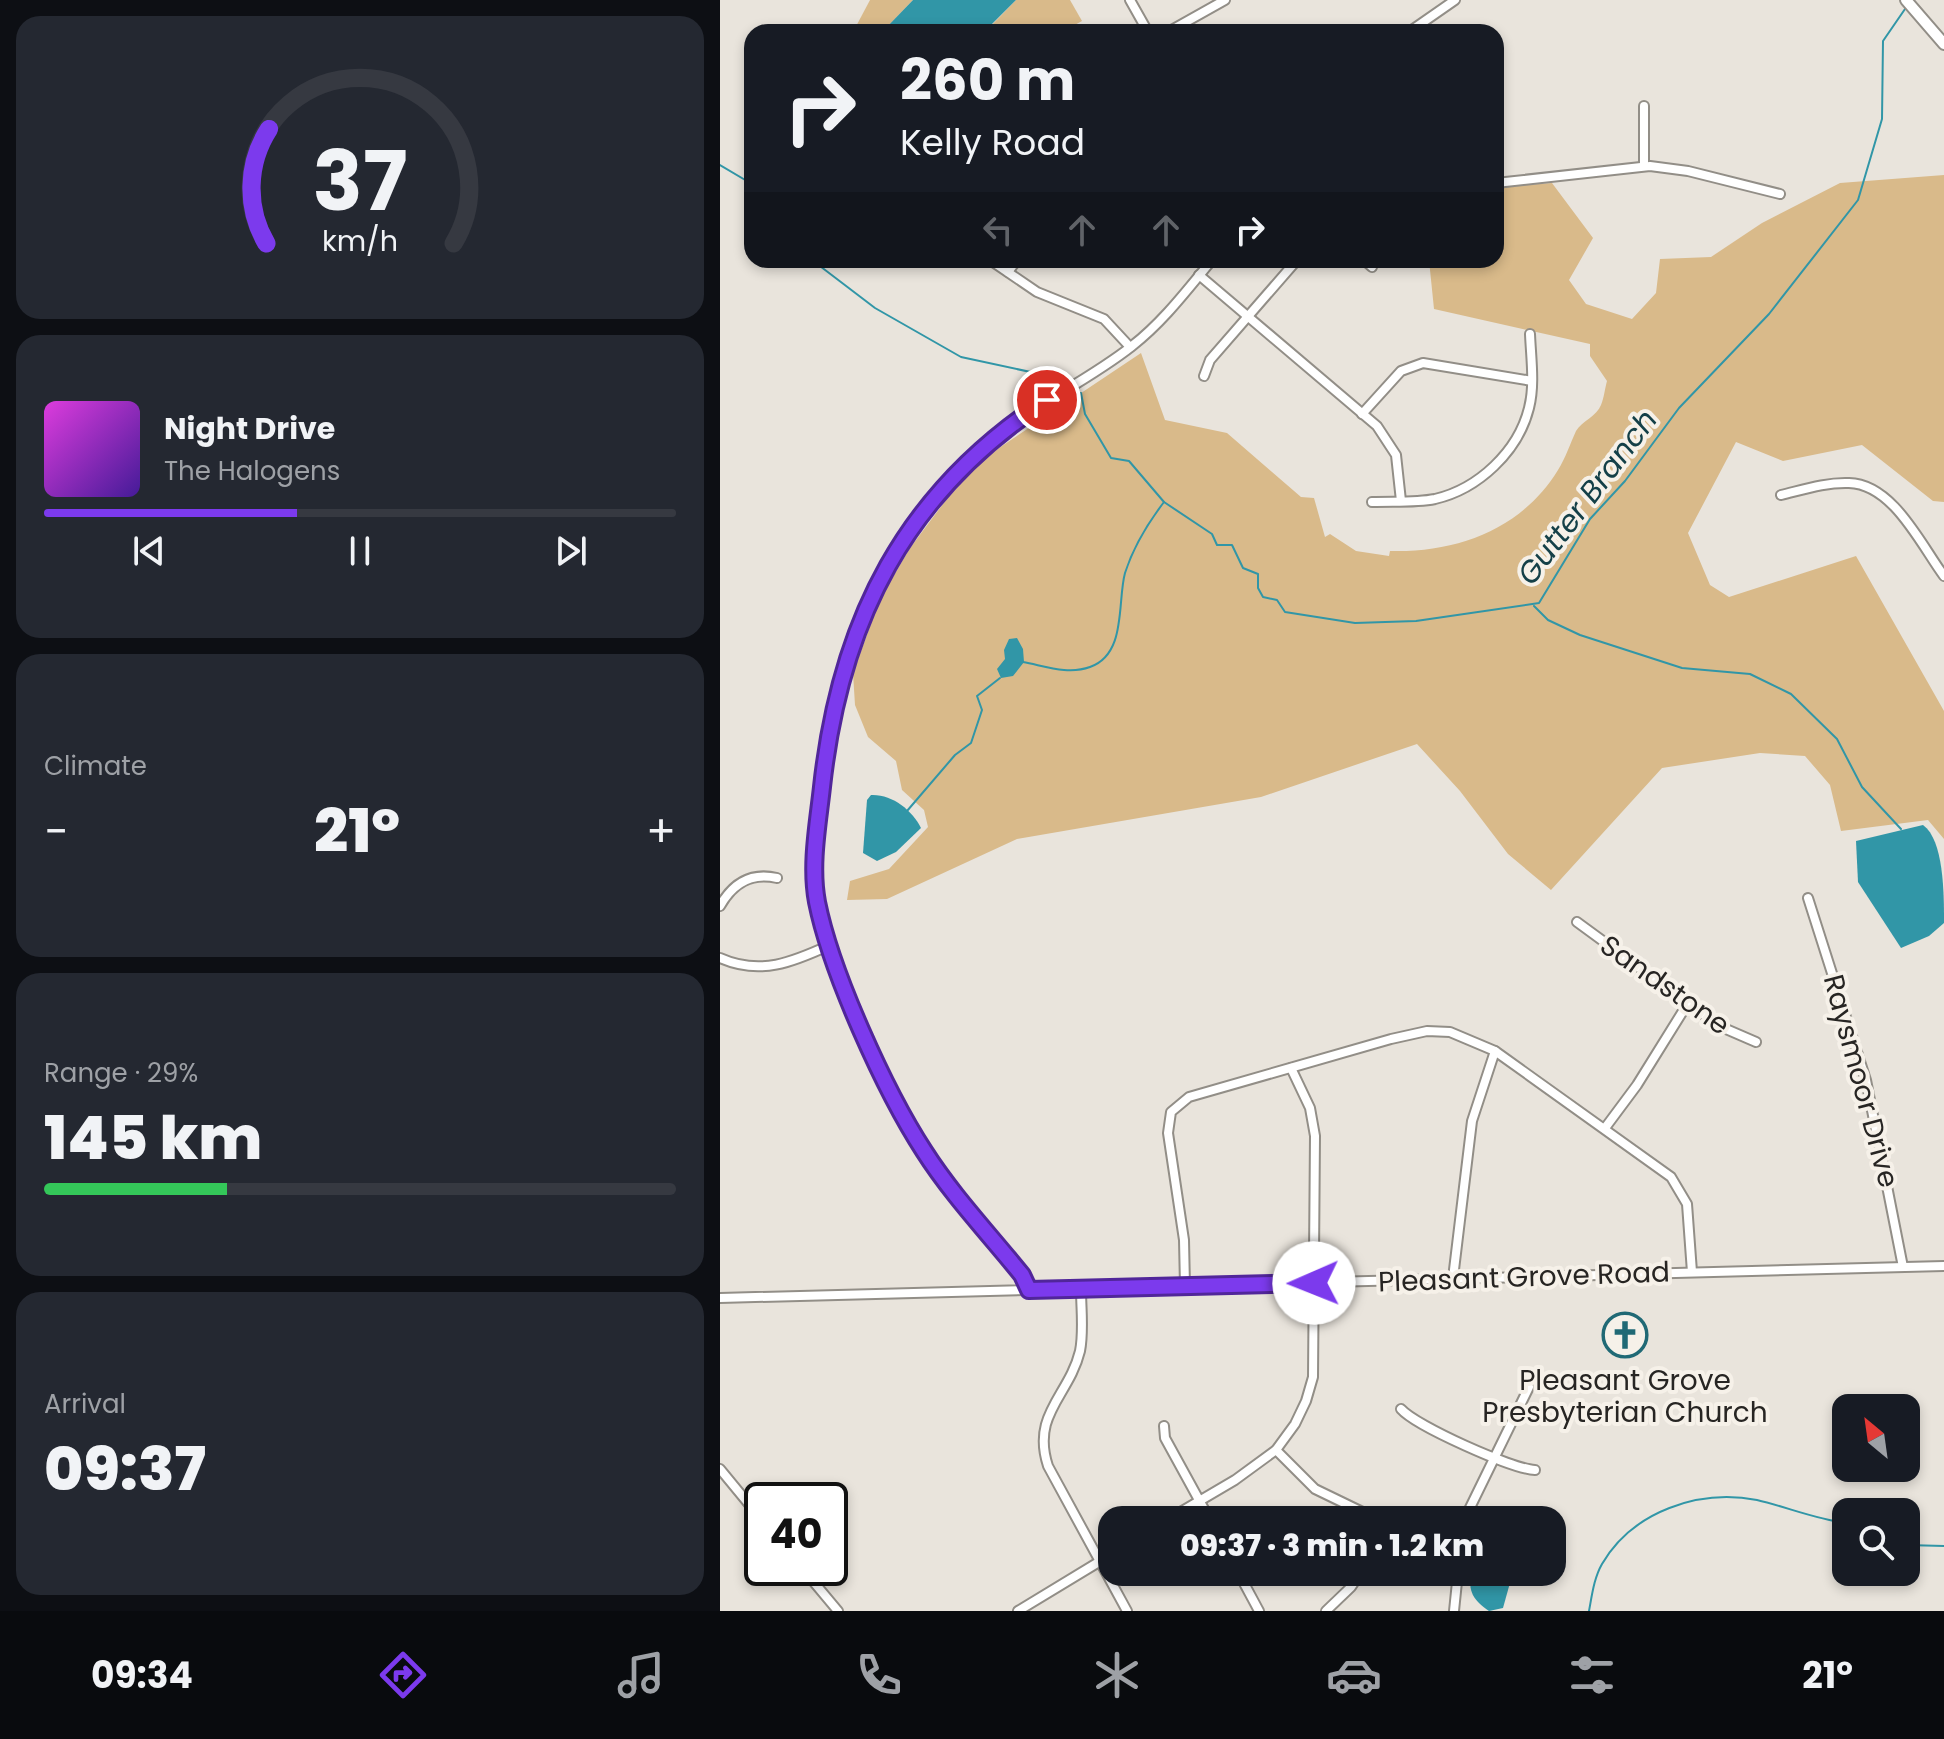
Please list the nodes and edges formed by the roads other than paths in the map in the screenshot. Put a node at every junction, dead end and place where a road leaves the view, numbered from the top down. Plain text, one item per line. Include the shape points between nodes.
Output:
1 (1130, 0) edge
2 (1225, 0) edge
3 (1455, 0) edge
4 (1906, 0) edge
5 (1144, 24) edge
6 (1182, 24) edge
7 (1420, 24) edge
8 (1944, 44) edge
9 (1644, 106) dead end
10 (1644, 166) junction
11 (1504, 182) edge
12 (1780, 194) dead end
13 (1002, 268) edge
14 (1011, 268) edge
15 (1205, 268) edge
16 (1290, 268) edge
17 (1008, 272) junction
18 (1199, 275) junction
19 (1247, 315) junction
20 (1530, 334) dead end
21 (1130, 347) junction
22 (1204, 376) dead end
23 (1532, 381) junction
24 (1362, 414) junction
25 (1781, 495) dead end
26 (1401, 501) junction
27 (1372, 502) dead end
28 (1944, 576) edge
29 (777, 878) dead end
30 (1808, 898) dead end
31 (720, 906) edge
32 (1577, 922) dead end
33 (830, 945) junction
34 (720, 958) edge
35 (1688, 1003) junction
36 (1756, 1042) dead end
37 (1495, 1051) junction
38 (1291, 1068) junction
39 (1605, 1128) junction
40 (1944, 1266) edge
41 (1903, 1267) junction
42 (1692, 1272) junction
43 (1453, 1278) junction
44 (1314, 1283) junction
45 (1185, 1286) junction
46 (1081, 1289) junction
47 (1029, 1290) junction
48 (720, 1298) edge
49 (1529, 1387) dead end
50 (1401, 1409) dead end
51 (1164, 1426) dead end
52 (1276, 1450) junction
53 (1494, 1457) junction
54 (720, 1469) edge
55 (1535, 1470) dead end
56 (724, 1480) edge
57 (744, 1501) edge
58 (1199, 1501) junction
59 (1191, 1506) edge
60 (1202, 1506) edge
61 (1350, 1506) edge
62 (1471, 1506) edge
63 (1098, 1557) edge
64 (1098, 1562) edge
65 (817, 1586) edge
66 (1114, 1586) edge
67 (1246, 1586) edge
68 (1352, 1586) edge
69 (1457, 1586) edge
70 (838, 1611) edge
71 (1018, 1611) edge
72 (1127, 1611) edge
73 (1259, 1611) edge
74 (1326, 1611) edge
75 (1454, 1611) edge

1 - 5 street
2 - 6 street
3 - 7 street
4 - 8 main road
9 - 10 street
10 - 11 street
10 - 12 street
13 - 17 street
14 - 17 street
15 - 18 street
16 - 19 street
17 - 21 street via 1037,292 1104,319
18 - 19 street
18 - 21 street
19 - 22 street via 1210,360
19 - 24 street
20 - 23 street
21 - 33 street via 981,448 928,506 877,581 846,660 826,746 814,883
23 - 24 street via 1423,363 1401,371
23 - 26 street via 1529,409 1514,443 1490,471 1462,490
24 - 26 street via 1391,444
25 - 28 street via 1846,482 1867,486 1895,508
26 - 27 street
29 - 31 street via 744,881
30 - 41 street, Raysmoor Drive via 1866,1080
32 - 35 street, Sandstone
33 - 34 street via 767,967
33 - 47 street via 912,1131
35 - 36 street, Sandstone via 1738,1037
35 - 39 street
37 - 38 street via 1463,1035 1427,1031
37 - 39 street
37 - 43 street via 1472,1121
38 - 44 street via 1310,1108 1315,1136
38 - 45 street via 1189,1097 1171,1112 1168,1133 1184,1240
39 - 42 street via 1661,1168 1682,1191
40 - 41 street, Pleasant Grove Road
41 - 42 street, Pleasant Grove Road
42 - 43 street, Pleasant Grove Road
43 - 44 street, Pleasant Grove Road
44 - 45 street, Pleasant Grove Road
44 - 52 street via 1313,1377 1295,1424
45 - 46 street, Pleasant Grove Road
46 - 47 street, Pleasant Grove Road
46 - 63 street via 1079,1354 1051,1409 1042,1447
47 - 48 street, Pleasant Grove Road
49 - 53 street
50 - 53 street via 1411,1419
51 - 58 street via 1165,1438
52 - 58 street
52 - 61 street via 1315,1489
53 - 55 street
53 - 62 street
54 - 56 street
56 - 57 street
58 - 59 street
58 - 60 street
64 - 71 street
65 - 70 street
66 - 72 street
67 - 73 street
68 - 74 street
69 - 75 street

